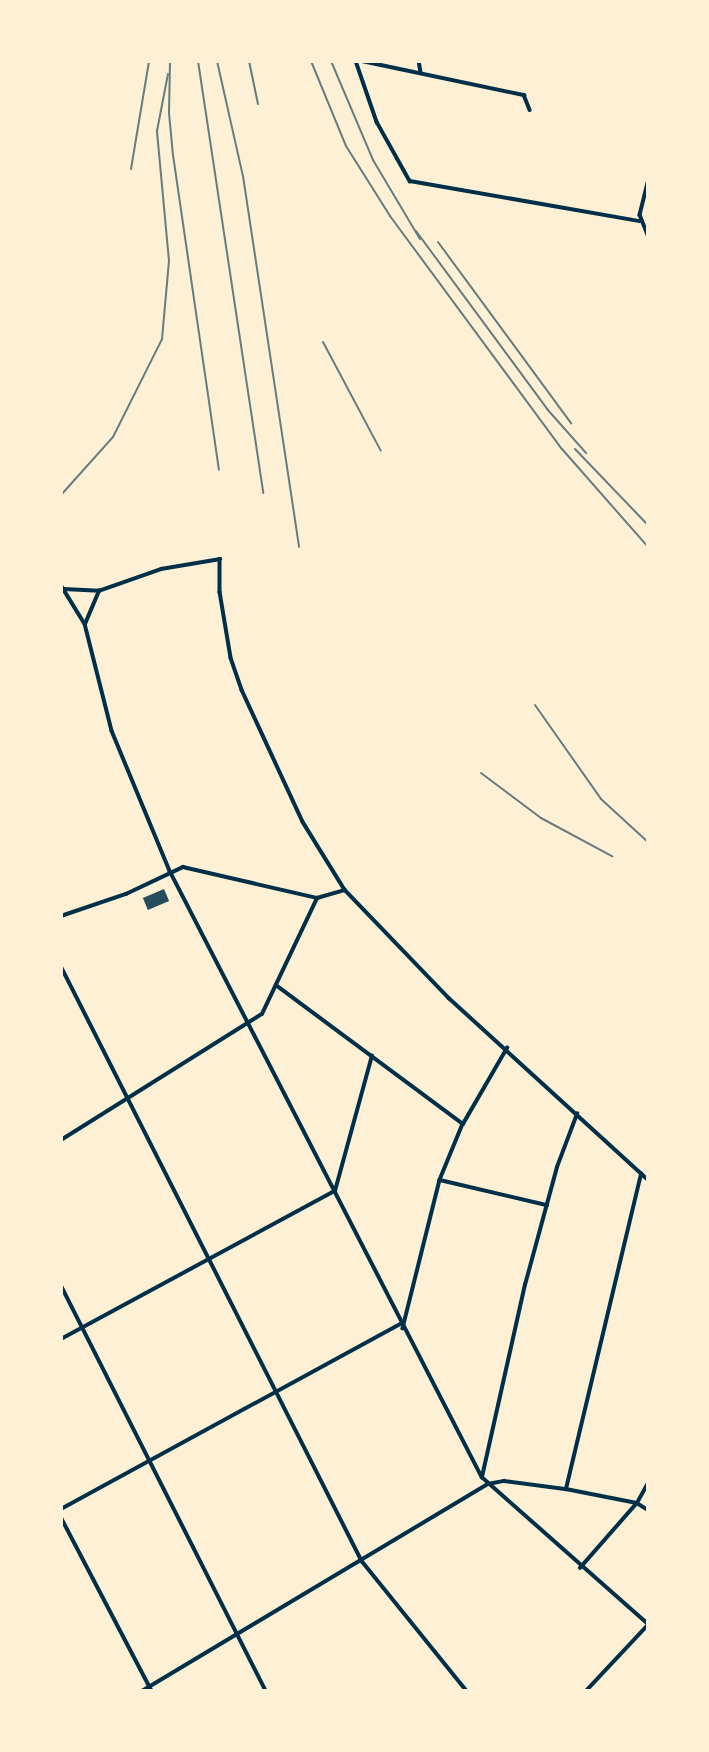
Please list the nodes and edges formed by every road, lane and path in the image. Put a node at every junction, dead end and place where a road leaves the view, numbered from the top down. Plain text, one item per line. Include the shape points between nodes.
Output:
1 (356, 61) edge
2 (362, 61) edge
3 (419, 61) edge
4 (421, 72) junction
5 (530, 110) dead end
6 (648, 183) edge
7 (640, 221) junction
8 (647, 233) edge
9 (62, 587) edge
10 (99, 591) junction
11 (85, 624) junction
12 (170, 871) junction
13 (345, 890) junction
14 (317, 898) junction
15 (61, 915) edge
16 (61, 966) edge
17 (276, 985) junction
18 (248, 1023) junction
19 (507, 1048) junction
20 (372, 1056) junction
21 (129, 1099) junction
22 (577, 1114) junction
23 (463, 1124) junction
24 (61, 1140) edge
25 (640, 1174) junction
26 (440, 1180) junction
27 (648, 1181) edge
28 (335, 1191) junction
29 (547, 1205) junction
30 (209, 1260) junction
31 (61, 1285) edge
32 (402, 1326) junction
33 (83, 1328) junction
34 (61, 1339) edge
35 (275, 1392) junction
36 (149, 1460) junction
37 (482, 1477) junction
38 (648, 1483) edge
39 (488, 1484) junction
40 (566, 1489) junction
41 (636, 1503) junction
42 (61, 1509) edge
43 (648, 1510) edge
44 (61, 1517) edge
45 (362, 1562) junction
46 (580, 1568) junction
47 (648, 1624) edge
48 (239, 1634) junction
49 (151, 1688) edge
50 (589, 1690) edge
51 (142, 1691) edge
52 (266, 1691) edge
53 (467, 1691) edge

1 - 7 street via 377,122 410,181
2 - 4 street
3 - 4 street
4 - 5 street via 524,95
6 - 7 street
7 - 8 street
9 - 10 street
9 - 11 street
10 - 11 street
10 - 13 street via 197,559 220,559 220,592 231,658 242,690 303,822
11 - 12 street via 112,731
12 - 14 street via 183,867
12 - 15 street via 126,894
12 - 18 street
13 - 14 street
13 - 19 street via 449,998
14 - 17 street
16 - 21 street
17 - 18 street via 262,1014
17 - 20 street
18 - 21 street
18 - 28 street
19 - 22 street
19 - 23 street
20 - 23 street
20 - 28 street
21 - 24 street
21 - 30 street
22 - 25 street
22 - 29 street
23 - 26 street
25 - 27 street
25 - 40 street
26 - 29 street
26 - 32 street
28 - 30 street
28 - 32 street
29 - 37 street
30 - 33 street
30 - 35 street
31 - 33 street
32 - 35 street
32 - 37 street
33 - 34 street
33 - 36 street
35 - 36 street
35 - 45 street
36 - 42 street
36 - 48 street
37 - 39 street
38 - 41 street
39 - 40 street via 504,1481
39 - 45 street
39 - 46 street
40 - 41 street
41 - 43 street
41 - 46 street
44 - 49 street
45 - 48 street
45 - 53 street
46 - 47 street
47 - 50 street
48 - 49 street
48 - 52 street
49 - 51 street

